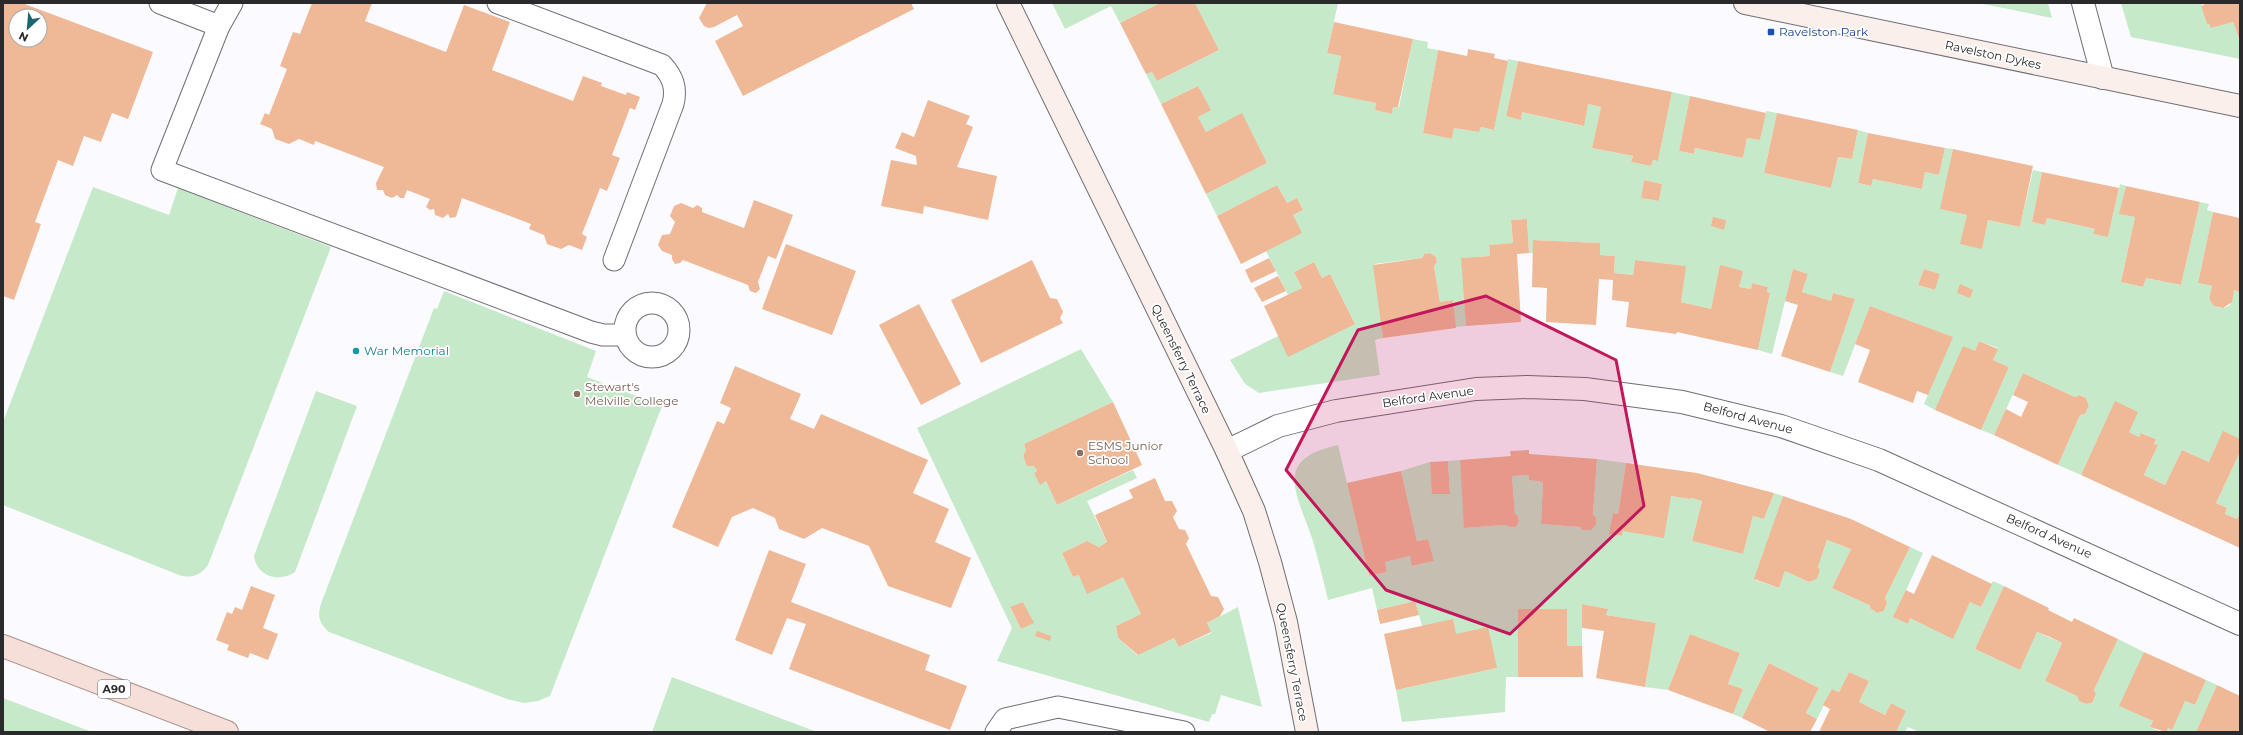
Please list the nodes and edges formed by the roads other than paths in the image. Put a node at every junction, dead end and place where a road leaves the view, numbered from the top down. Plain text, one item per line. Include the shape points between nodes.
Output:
1 (160, 3) edge
2 (232, 3) edge
3 (498, 3) edge
4 (1008, 3) edge
5 (1745, 3) edge
6 (2083, 3) edge
7 (219, 26) junction
8 (2103, 78) junction
9 (2240, 106) edge
10 (614, 260) dead end
11 (625, 335) dead end
12 (1227, 451) junction
13 (2240, 624) edge
14 (3, 646) edge
15 (227, 732) edge
16 (996, 732) edge
17 (1184, 732) edge
18 (1307, 732) edge

1 - 7 lane
2 - 7 lane
3 - 10 lane via 662,65 672,79 675,95 673,104
4 - 12 street, Queensferry Terrace
5 - 8 street, Ravelston Dykes
6 - 8 street
7 - 11 lane via 162,170 591,332
8 - 9 street, Ravelston Dykes
12 - 13 street, Belford Avenue via 1278,426 1336,411 1476,389 1585,389 1682,402 1781,426 1879,460
12 - 18 street, Queensferry Terrace via 1254,511 1270,562 1286,622
14 - 15 main road, A90
16 - 17 lane via 1004,719 1058,707

